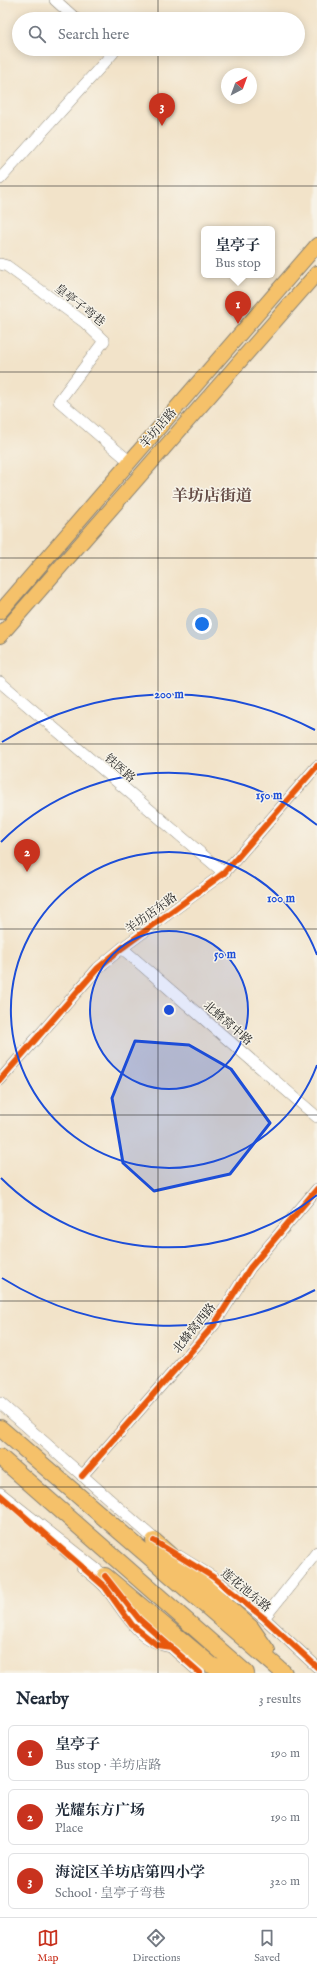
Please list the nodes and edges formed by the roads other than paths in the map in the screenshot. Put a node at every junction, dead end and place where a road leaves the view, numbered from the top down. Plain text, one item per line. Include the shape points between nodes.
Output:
1 (55, 0) edge
2 (68, 12) edge
3 (110, 56) edge
4 (0, 179) edge
5 (317, 245) edge
6 (0, 264) edge
7 (317, 273) edge
8 (129, 461) junction
9 (0, 612) edge
10 (0, 636) edge
11 (0, 682) edge
12 (317, 766) edge
13 (224, 873) junction
14 (122, 948) junction
15 (0, 1080) edge
16 (317, 1117) edge
17 (317, 1189) edge
18 (2, 1405) edge
19 (0, 1428) edge
20 (0, 1457) edge
21 (82, 1476) junction
22 (0, 1484) edge
23 (0, 1493) edge
24 (154, 1540) junction
25 (61, 1541) junction
26 (317, 1552) edge
27 (70, 1556) tunnel mouth
28 (105, 1576) junction
29 (264, 1618) junction
30 (171, 1648) junction
31 (317, 1667) edge
32 (282, 1672) edge
33 (200, 1673) edge
34 (229, 1673) edge
35 (246, 1673) edge

1 - 2 street
3 - 4 street
5 - 8 main road, 羊坊店路
6 - 8 street, 皇亭子弯巷 via 7,266 78,317 104,341 59,401
7 - 10 main road, 羊坊店路
8 - 9 main road, 羊坊店路
11 - 13 street, 铁医路
12 - 13 street, 羊坊店东路
13 - 14 street, 羊坊店东路
14 - 15 street, 羊坊店东路 via 98,968
14 - 16 street, 北蜂窝中路
17 - 21 street, 北蜂窝西路 via 250,1268 214,1325
18 - 21 street, 莲花池东路
19 - 32 highway
20 - 35 highway
21 - 24 street, 莲花池东路
22 - 25 street via 56,1531
23 - 25 street
24 - 29 street, 莲花池东路 via 213,1577
24 - 32 highway via 251,1628
25 - 28 street
26 - 29 street
27 - 30 street via 105,1587 132,1625 157,1645
28 - 30 street via 139,1619
28 - 34 highway via 211,1665
29 - 31 street, 莲花池东路
30 - 33 street

